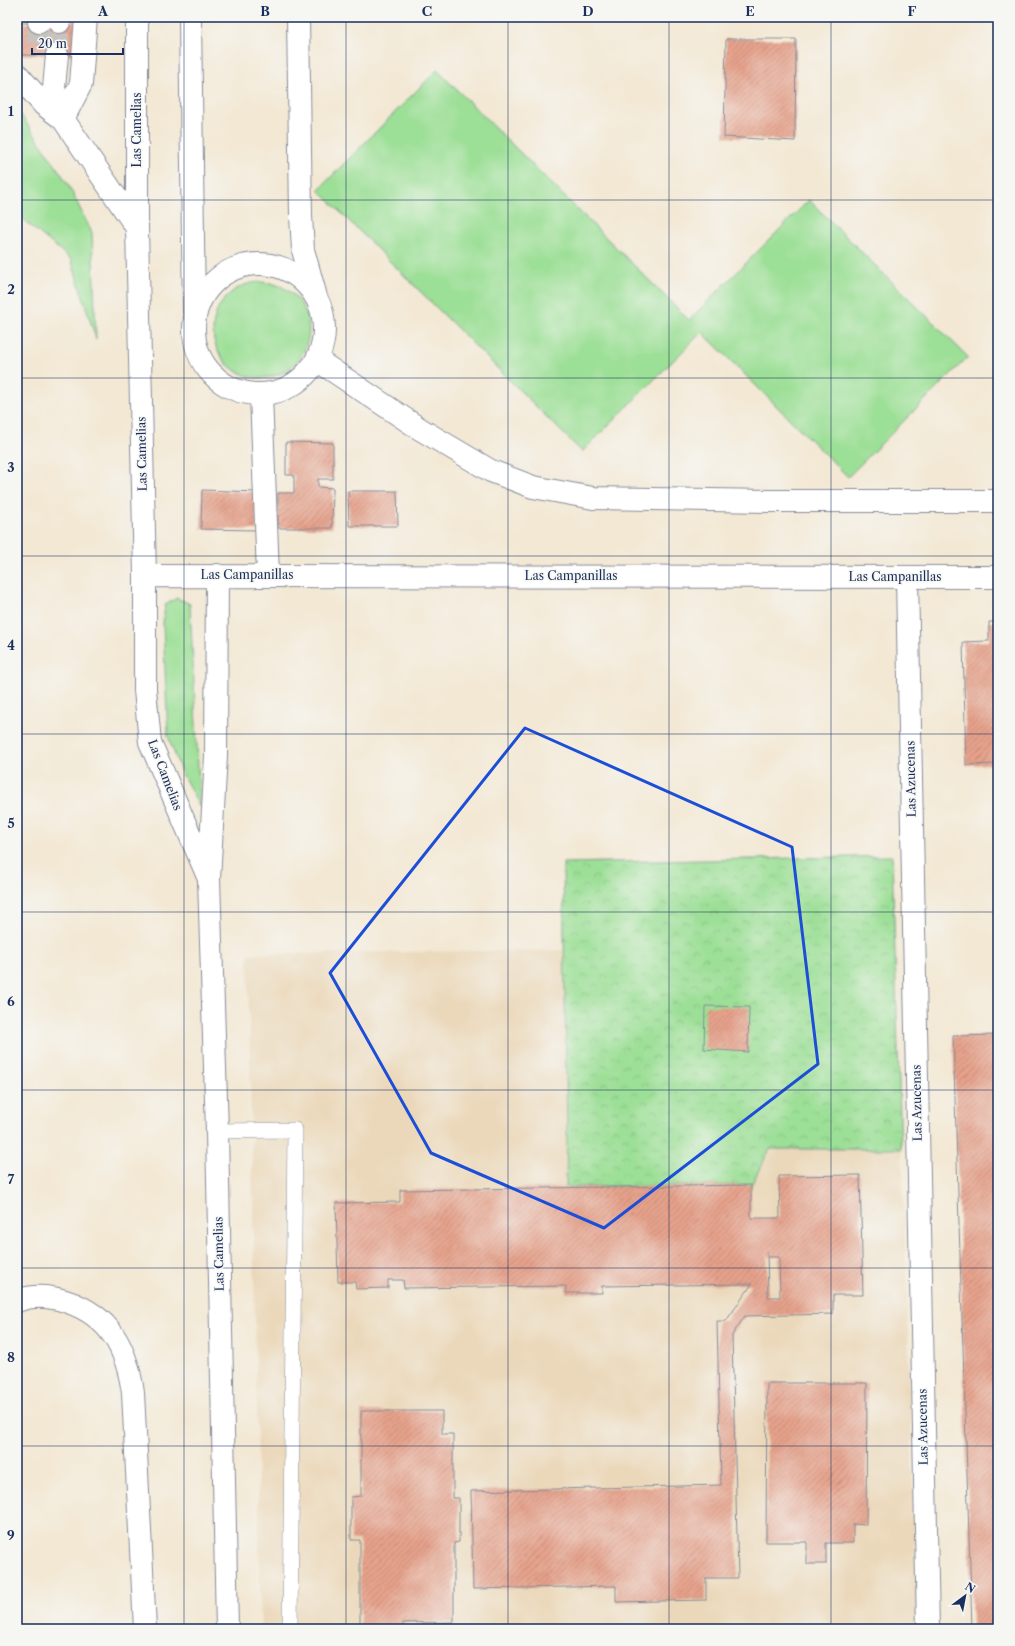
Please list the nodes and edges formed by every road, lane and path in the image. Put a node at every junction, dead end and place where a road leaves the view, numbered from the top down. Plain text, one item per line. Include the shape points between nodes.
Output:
1 (86, 17) edge
2 (137, 17) edge
3 (190, 17) edge
4 (298, 17) edge
5 (49, 55) tunnel mouth
6 (17, 74) edge
7 (63, 119) junction
8 (137, 228) junction
9 (315, 294) junction
10 (194, 319) junction
11 (317, 360) junction
12 (261, 395) junction
13 (998, 501) edge
14 (217, 575) junction
15 (268, 575) junction
16 (144, 576) junction
17 (998, 577) edge
18 (907, 578) junction
19 (209, 879) junction
20 (217, 1131) junction
21 (17, 1301) edge
22 (146, 1629) edge
23 (227, 1629) edge
24 (290, 1629) edge
25 (928, 1629) edge

1 - 7 street via 81,84
2 - 8 street, Las Camelias
3 - 10 street
4 - 9 street via 303,250
5 - 7 street via 54,88
6 - 7 street via 44,105
7 - 8 street
8 - 16 street, Las Camelias
9 - 10 street via 300,277 279,266 257,263 234,267 215,279 201,297
9 - 11 street via 323,315 324,338
10 - 12 street via 194,342 203,363 218,380 238,391
11 - 12 street via 303,378 284,390
11 - 13 street via 420,429 478,464 533,487 593,498
12 - 15 street
14 - 15 street, Las Campanillas
14 - 16 street, Las Campanillas
14 - 19 street, Las Camelias via 216,756
15 - 18 street, Las Campanillas
16 - 19 street, Las Camelias via 145,690 150,742
17 - 18 street, Las Campanillas
18 - 25 street, Las Azucenas
19 - 20 street, Las Camelias
20 - 23 street, Las Camelias
20 - 24 lane via 295,1130
21 - 22 street via 27,1297 53,1297 81,1306 103,1321 122,1348 133,1393

